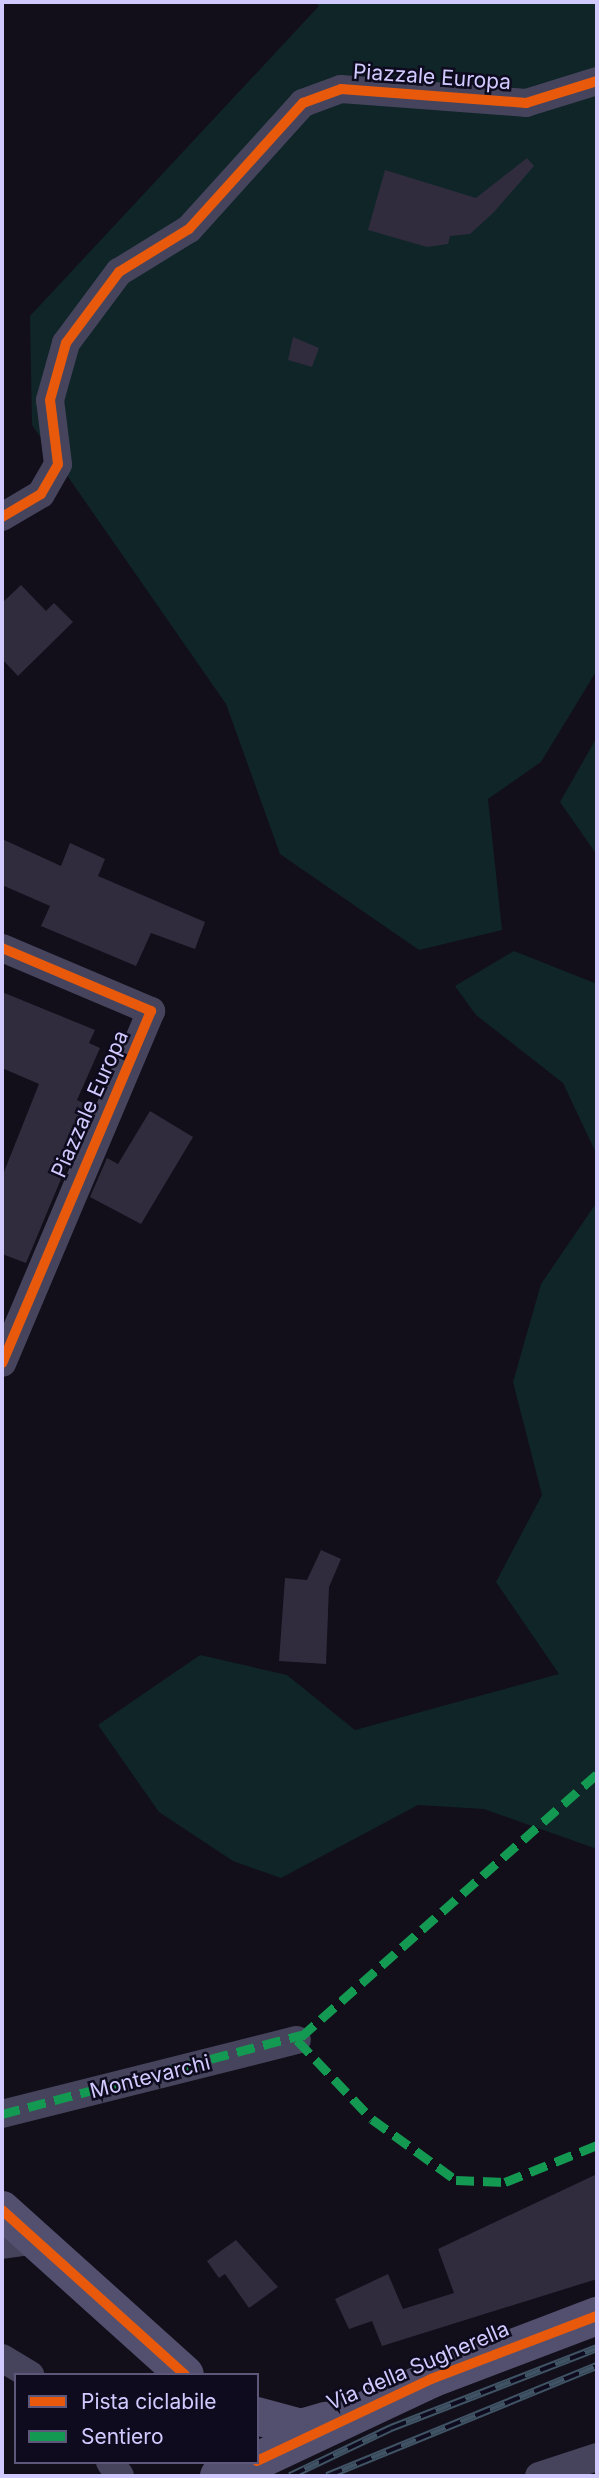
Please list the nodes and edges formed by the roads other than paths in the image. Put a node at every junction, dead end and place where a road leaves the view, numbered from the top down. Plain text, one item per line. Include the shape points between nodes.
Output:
1 (597, 82) edge
2 (2, 517) edge
3 (2, 948) edge
4 (2, 1363) edge
5 (298, 2040) dead end
6 (2, 2114) edge
7 (2, 2210) edge
8 (11, 2238) edge
9 (597, 2316) edge
10 (183, 2373) edge
11 (259, 2417) edge
12 (343, 2417) junction
13 (597, 2457) edge
14 (259, 2460) edge
15 (252, 2464) edge
16 (227, 2476) edge
17 (539, 2476) edge

1 - 2 street, Piazzale Europa via 526,103 341,89 303,103 189,229 119,272 66,343 50,400 58,464 41,494
3 - 4 street, Piazzale Europa via 151,1012
5 - 6 street, Montevarchi
7 - 8 street
8 - 10 street
9 - 12 street, Via della Sugherella
11 - 12 street, Via della Sugherella via 301,2428
12 - 14 street, Via della Sugherella
13 - 17 street
15 - 16 street, Via della Sugherella

